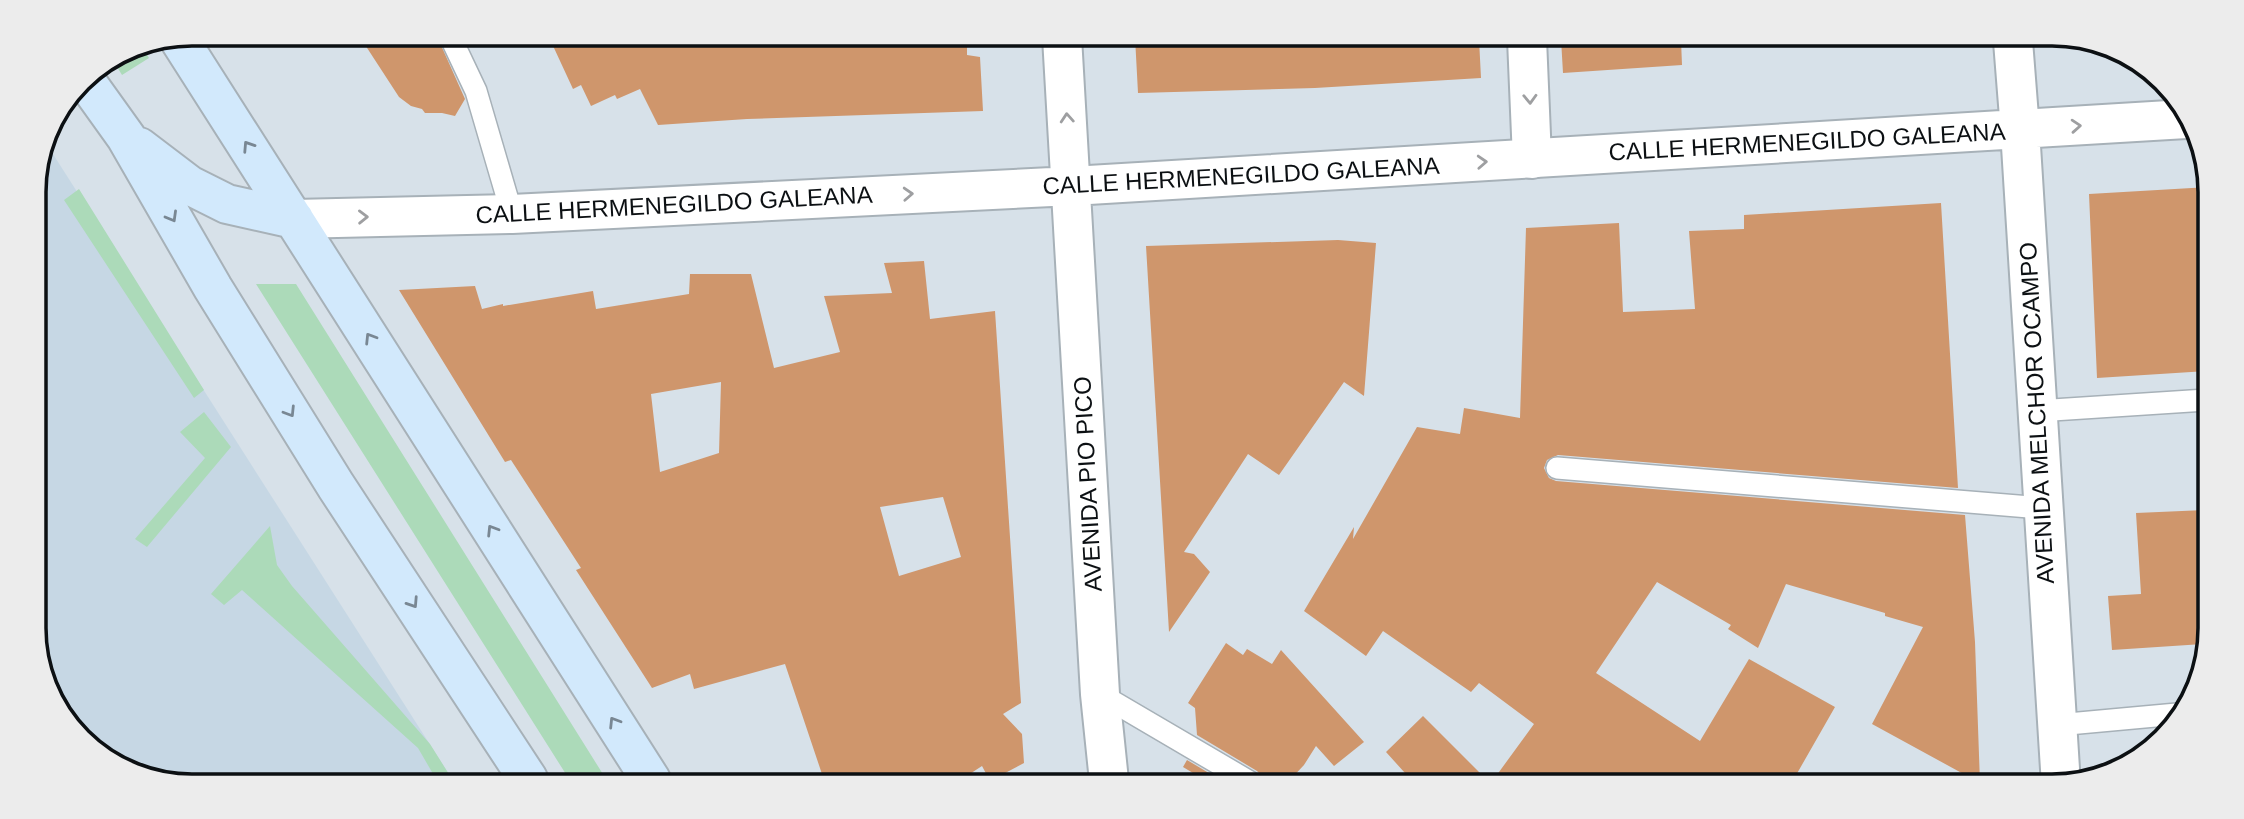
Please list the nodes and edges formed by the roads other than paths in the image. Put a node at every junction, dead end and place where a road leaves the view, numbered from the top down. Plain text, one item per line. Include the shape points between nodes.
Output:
1 (183, 46) edge
2 (455, 46) edge
3 (1063, 46) edge
4 (1527, 46) edge
5 (2013, 46) edge
6 (90, 86) edge
7 (2180, 119) edge
8 (2020, 130) junction
9 (126, 137) junction
10 (1532, 159) junction
11 (1072, 186) junction
12 (512, 214) junction
13 (294, 219) junction
14 (2198, 401) edge
15 (2037, 411) junction
16 (1557, 468) dead end
17 (2042, 508) junction
18 (1100, 694) junction
19 (2170, 715) edge
20 (2057, 725) junction
21 (1235, 773) edge
22 (2060, 773) edge
23 (525, 774) edge
24 (647, 774) edge
25 (1108, 774) edge

13 -> 1 main road
2 - 12 lane via 476,91
11 -> 3 street, AVENIDA PIO PICO
4 -> 10 street
5 - 8 street, AVENIDA MELCHOR OCAMPO
6 - 9 main road
8 -> 7 street, CALLE HERMENEGILDO GALEANA
8 - 10 street, CALLE HERMENEGILDO GALEANA
8 - 15 street, AVENIDA MELCHOR OCAMPO
9 - 13 main road via 189,185 227,204
9 -> 23 main road via 328,474
11 -> 10 street, CALLE HERMENEGILDO GALEANA
12 -> 11 street, CALLE HERMENEGILDO GALEANA
11 - 18 street, AVENIDA PIO PICO
13 -> 12 street, CALLE HERMENEGILDO GALEANA
24 -> 13 main road
14 - 15 lane
15 - 17 street, AVENIDA MELCHOR OCAMPO
16 - 17 lane
17 - 20 street, AVENIDA MELCHOR OCAMPO
18 - 21 lane
18 - 25 street, AVENIDA PIO PICO
19 - 20 lane
20 - 22 street, AVENIDA MELCHOR OCAMPO

